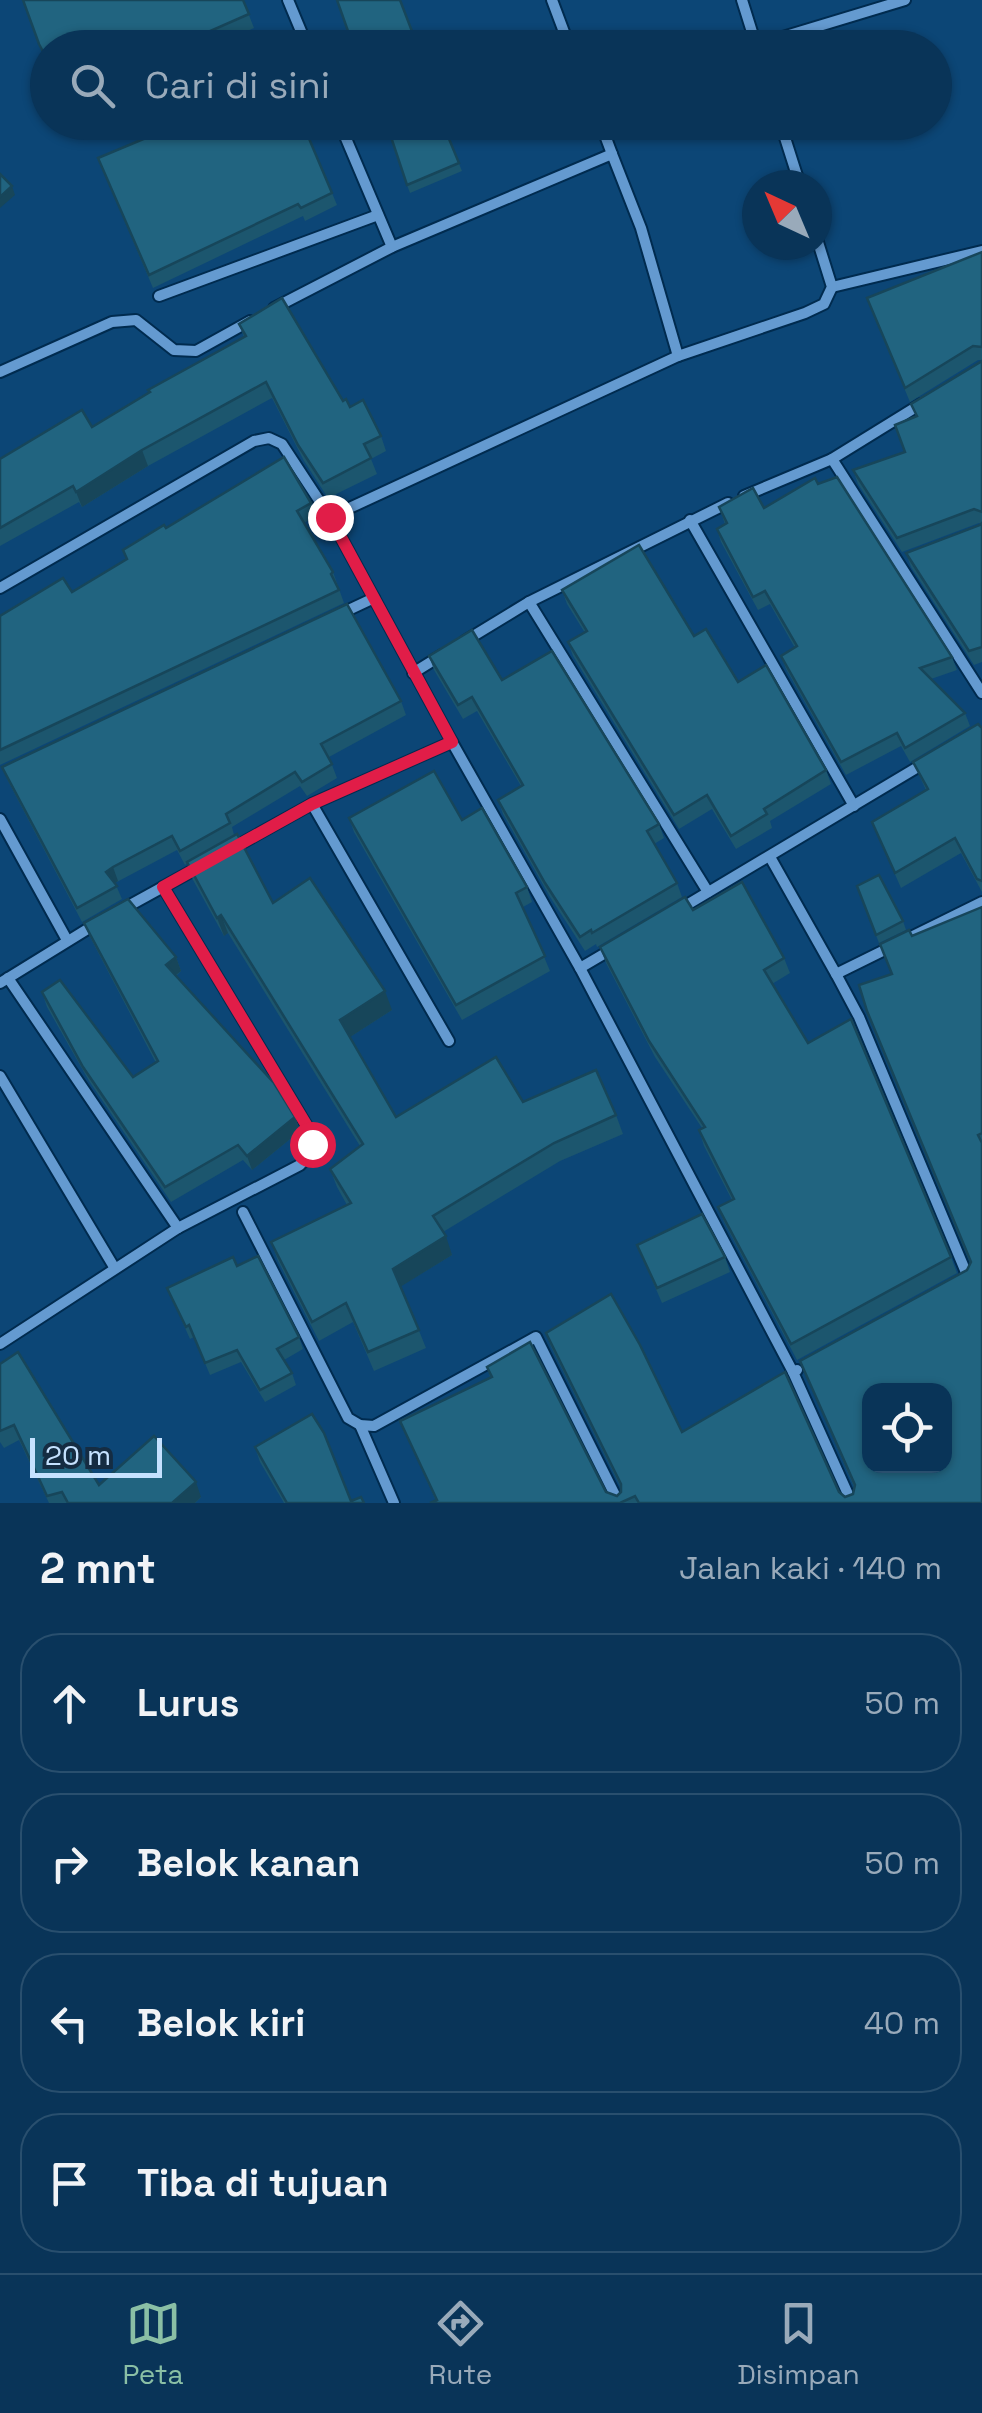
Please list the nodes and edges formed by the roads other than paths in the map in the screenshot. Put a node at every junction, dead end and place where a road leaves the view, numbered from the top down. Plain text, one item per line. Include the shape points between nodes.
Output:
1 (288, 0) edge
2 (552, 0) edge
3 (742, 0) edge
4 (904, 0) edge
5 (300, 30) edge
6 (563, 30) edge
7 (751, 30) edge
8 (807, 30) edge
9 (347, 140) edge
10 (607, 140) edge
11 (786, 140) edge
12 (612, 154) junction
13 (795, 170) edge
14 (378, 215) junction
15 (392, 247) junction
16 (982, 251) edge
17 (823, 260) edge
18 (832, 288) junction
19 (159, 296) dead end
20 (678, 356) junction
21 (2, 367) edge
22 (929, 399) edge
23 (832, 459) junction
24 (330, 517) junction
25 (690, 520) junction
26 (913, 556) edge
27 (896, 563) junction
28 (0, 588) edge
29 (374, 598) junction
30 (529, 602) junction
31 (321, 623) edge
32 (413, 673) junction
33 (982, 693) edge
34 (452, 742) junction
35 (934, 758) edge
36 (312, 804) junction
37 (854, 806) junction
38 (0, 819) edge
39 (229, 850) edge
40 (770, 857) junction
41 (212, 860) edge
42 (163, 887) junction
43 (708, 892) junction
44 (982, 902) edge
45 (676, 911) edge
46 (66, 940) junction
47 (628, 940) edge
48 (580, 968) junction
49 (836, 974) junction
50 (4, 981) edge
51 (449, 1042) dead end
52 (0, 1076) edge
53 (243, 1212) dead end
54 (178, 1228) junction
55 (114, 1267) junction
56 (982, 1271) edge
57 (968, 1277) junction
58 (952, 1285) edge
59 (552, 1330) edge
60 (536, 1338) junction
61 (0, 1344) edge
62 (808, 1363) edge
63 (792, 1372) junction
64 (360, 1426) junction
65 (394, 1503) edge
66 (619, 1503) edge
67 (852, 1503) edge

1 - 5 street
2 - 6 street
3 - 7 street
4 - 8 street
9 - 14 street
10 - 12 street
11 - 13 street
12 - 15 street
12 - 20 street
14 - 15 street
14 - 19 street
15 - 21 street via 196,351 174,350 127,319
16 - 18 street
17 - 18 street
18 - 20 street via 824,304 806,313
20 - 24 street
22 - 23 street
23 - 25 street
23 - 27 street
24 - 28 street via 282,444 254,441
24 - 29 street
25 - 30 street
25 - 37 street
26 - 27 street
27 - 33 street
29 - 31 street
29 - 32 street
30 - 32 street
30 - 43 street
32 - 34 street
34 - 36 street
34 - 48 street
35 - 37 street
36 - 39 street
36 - 51 street
37 - 40 street
38 - 46 street
40 - 43 street
40 - 49 street
41 - 42 street
42 - 46 street
42 - 54 street via 312,1144 300,1165
43 - 45 street
44 - 49 street
46 - 50 street
47 - 48 street
48 - 63 street
49 - 57 street
50 - 54 street
52 - 55 street
53 - 64 street via 348,1418
54 - 55 street
55 - 61 street
56 - 57 street
57 - 58 street
59 - 60 street
60 - 64 street via 374,1426
60 - 66 street
62 - 63 street
63 - 67 street
64 - 65 street

